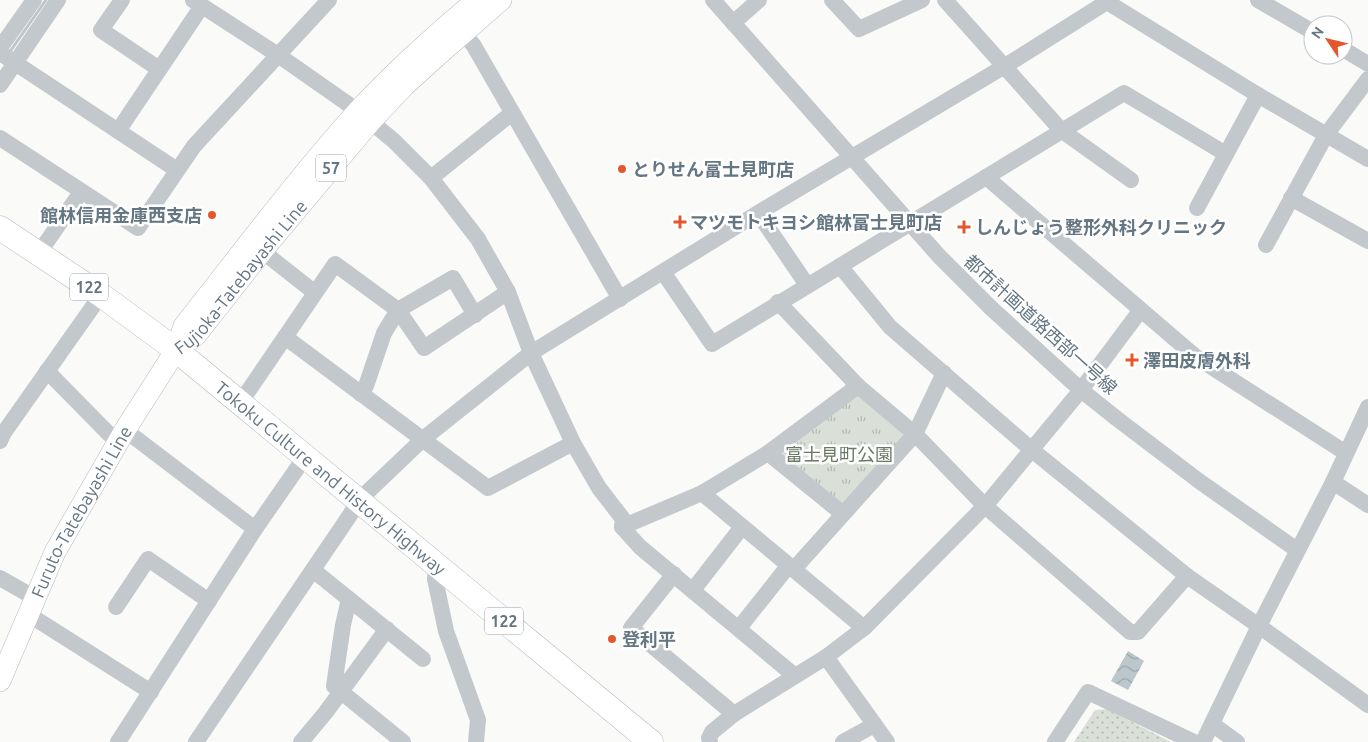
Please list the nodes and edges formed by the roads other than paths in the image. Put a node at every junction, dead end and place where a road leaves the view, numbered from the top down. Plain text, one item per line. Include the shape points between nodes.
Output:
1 (34, 0) edge
2 (58, 0) edge
3 (122, 0) edge
4 (329, 0) edge
5 (477, 0) edge
6 (501, 0) edge
7 (713, 0) edge
8 (759, 0) edge
9 (832, 0) edge
10 (922, 0) edge
11 (945, 0) edge
12 (1258, 0) edge
13 (1109, 1) edge
14 (204, 4) edge
15 (733, 23) junction
16 (1303, 26) edge
17 (464, 32) junction
18 (0, 48) edge
19 (0, 54) edge
20 (278, 55) junction
21 (1353, 55) edge
22 (15, 63) junction
23 (1368, 64) edge
24 (1005, 66) junction
25 (159, 69) junction
26 (1368, 79) edge
27 (0, 85) edge
28 (1258, 95) junction
29 (512, 113) junction
30 (364, 116) junction
31 (1061, 130) junction
32 (118, 131) junction
33 (1326, 135) junction
34 (0, 138) edge
35 (1226, 154) junction
36 (853, 158) junction
37 (1368, 159) edge
38 (177, 170) junction
39 (986, 177) junction
40 (431, 178) junction
41 (1131, 180) dead end
42 (81, 192) junction
43 (1291, 198) junction
44 (1196, 208) dead end
45 (758, 213) junction
46 (909, 222) junction
47 (0, 228) edge
48 (1368, 241) edge
49 (1266, 245) dead end
50 (262, 251) junction
51 (39, 253) junction
52 (840, 266) junction
53 (663, 272) junction
54 (808, 285) junction
55 (314, 292) junction
56 (508, 292) junction
57 (101, 295) junction
58 (620, 298) junction
59 (778, 302) junction
60 (398, 310) junction
61 (1140, 311) junction
62 (475, 315) junction
63 (285, 337) junction
64 (176, 350) junction
65 (531, 353) junction
66 (48, 371) junction
67 (944, 373) junction
68 (858, 386) junction
69 (1080, 390) junction
70 (361, 394) junction
71 (240, 403) junction
72 (1368, 407) edge
73 (916, 434) junction
74 (122, 435) junction
75 (1, 436) edge
76 (422, 439) junction
77 (574, 443) junction
78 (1032, 450) junction
79 (768, 453) junction
80 (1346, 453) junction
81 (305, 457) junction
82 (1333, 482) junction
83 (702, 493) junction
84 (358, 500) junction
85 (1368, 505) edge
86 (985, 506) junction
87 (843, 514) junction
88 (622, 527) junction
89 (742, 527) junction
90 (255, 530) junction
91 (1297, 550) junction
92 (436, 565) junction
93 (792, 567) junction
94 (313, 570) junction
95 (674, 574) junction
96 (1187, 576) junction
97 (0, 578) edge
98 (693, 590) junction
99 (349, 599) junction
100 (209, 601) junction
101 (31, 606) junction
102 (116, 607) dead end
103 (1259, 626) junction
104 (739, 628) junction
105 (864, 628) junction
106 (387, 630) junction
107 (826, 657) junction
108 (423, 659) dead end
109 (795, 676) junction
110 (0, 681) edge
111 (151, 692) junction
112 (341, 692) junction
113 (1368, 705) edge
114 (734, 714) junction
115 (1212, 724) junction
116 (874, 725) junction
117 (711, 737) edge
118 (198, 741) edge
119 (400, 741) edge
120 (118, 742) edge
121 (302, 742) edge
122 (476, 742) edge
123 (651, 742) edge
124 (843, 742) edge
125 (887, 742) edge
126 (1055, 742) edge
127 (1194, 742) edge
128 (1203, 742) edge
129 (1237, 742) edge

1 - 18 street
2 - 22 street
3 - 25 street via 101,30
4 - 20 street
5 - 30 main road, Fujioka-Tatebayashi Line / 57 via 394,74
6 - 17 main road, Fujioka-Tatebayashi Line / 57
7 - 15 street, 都市計画道路西部一号線
8 - 15 street
9 - 10 street via 859,29
11 - 24 street
12 - 16 street
13 - 24 street
13 - 28 street
14 - 20 street
14 - 25 street
15 - 36 street, 都市計画道路西部一号線
17 - 29 street
17 - 30 main road, Fujioka-Tatebayashi Line / 57 via 405,85
19 - 22 street
20 - 30 street
20 - 38 street via 194,146
21 - 23 street
22 - 27 street
22 - 32 street
24 - 31 street
24 - 36 street
25 - 32 street
26 - 33 street
28 - 33 street
28 - 35 street
29 - 40 street
29 - 58 street
30 - 40 street
30 - 50 main road, Fujioka-Tatebayashi Line / 57
30 - 64 main road, Fujioka-Tatebayashi Line / 57 via 297,183 184,326
31 - 35 street via 1124,92
31 - 39 street
31 - 41 street
32 - 38 street
33 - 37 street
33 - 43 street
34 - 42 street
35 - 44 street
36 - 45 street
36 - 46 street, 都市計画道路西部一号線
38 - 42 street via 138,228
39 - 46 street
39 - 61 street
40 - 56 street via 478,239
42 - 51 street
43 - 48 street
43 - 49 street
45 - 53 street
45 - 54 street
46 - 52 street
46 - 69 street, 都市計画道路西部一号線 via 973,291
47 - 51 highway, Tokoku Culture and History Highway / 122
50 - 55 street
50 - 64 main road, Fujioka-Tatebayashi Line / 57 via 196,335
51 - 57 highway, Tokoku Culture and History Highway / 122
52 - 54 street
52 - 67 street via 890,327
53 - 58 street
53 - 59 street via 712,344
54 - 59 street
55 - 60 street via 334,264
55 - 63 street
56 - 62 street
56 - 65 street
57 - 64 highway, Tokoku Culture and History Highway / 122
57 - 66 street
58 - 65 street
59 - 68 street
60 - 62 street via 453,278
60 - 62 street via 424,348
60 - 70 street via 384,333
61 - 69 street
61 - 80 street via 1200,361
63 - 70 street
63 - 71 street
64 - 71 highway, Tokoku Culture and History Highway / 122
64 - 74 main road, Furuto-Tatebayashi Line
65 - 76 street
65 - 77 street
66 - 74 street via 109,434
66 - 75 street
67 - 73 street
67 - 78 street
68 - 73 street
68 - 79 street
69 - 78 street
69 - 91 street, 都市計画道路西部一号線
70 - 76 street
71 - 81 highway, Tokoku Culture and History Highway / 122
72 - 80 street
73 - 86 street
73 - 87 street
74 - 90 street
74 - 101 main road, Furuto-Tatebayashi Line via 55,552
76 - 77 street via 488,488
76 - 84 street
77 - 88 street via 599,488 623,519
78 - 86 street
78 - 96 street
79 - 83 street
79 - 87 street
80 - 82 street
81 - 84 highway, Tokoku Culture and History Highway / 122
81 - 90 street
82 - 85 street
82 - 91 street
83 - 88 street
83 - 89 street
84 - 92 highway, Tokoku Culture and History Highway / 122
84 - 94 street
86 - 96 street via 1130,632 1138,632
86 - 105 street
87 - 93 street
88 - 95 street via 640,547
89 - 93 street
89 - 98 street
90 - 100 street
91 - 103 street
92 - 122 street via 435,579 446,631 478,720
92 - 123 highway, Tokoku Culture and History Highway / 122
93 - 104 street
93 - 105 street
94 - 99 street
94 - 118 street
95 - 98 street
95 - 114 street via 630,628
96 - 103 street
97 - 101 street
98 - 104 street
99 - 106 street
99 - 112 street via 334,686
100 - 102 street via 148,559
100 - 111 street
101 - 110 main road, Furuto-Tatebayashi Line
101 - 111 street
103 - 113 street
103 - 115 street
104 - 109 street
105 - 107 street
106 - 108 street
106 - 112 street
107 - 109 street
107 - 116 street
109 - 114 street
111 - 120 street
112 - 119 street
112 - 121 street
114 - 117 street
115 - 128 street
115 - 129 street
116 - 124 street
116 - 125 street
126 - 127 street via 1088,692

